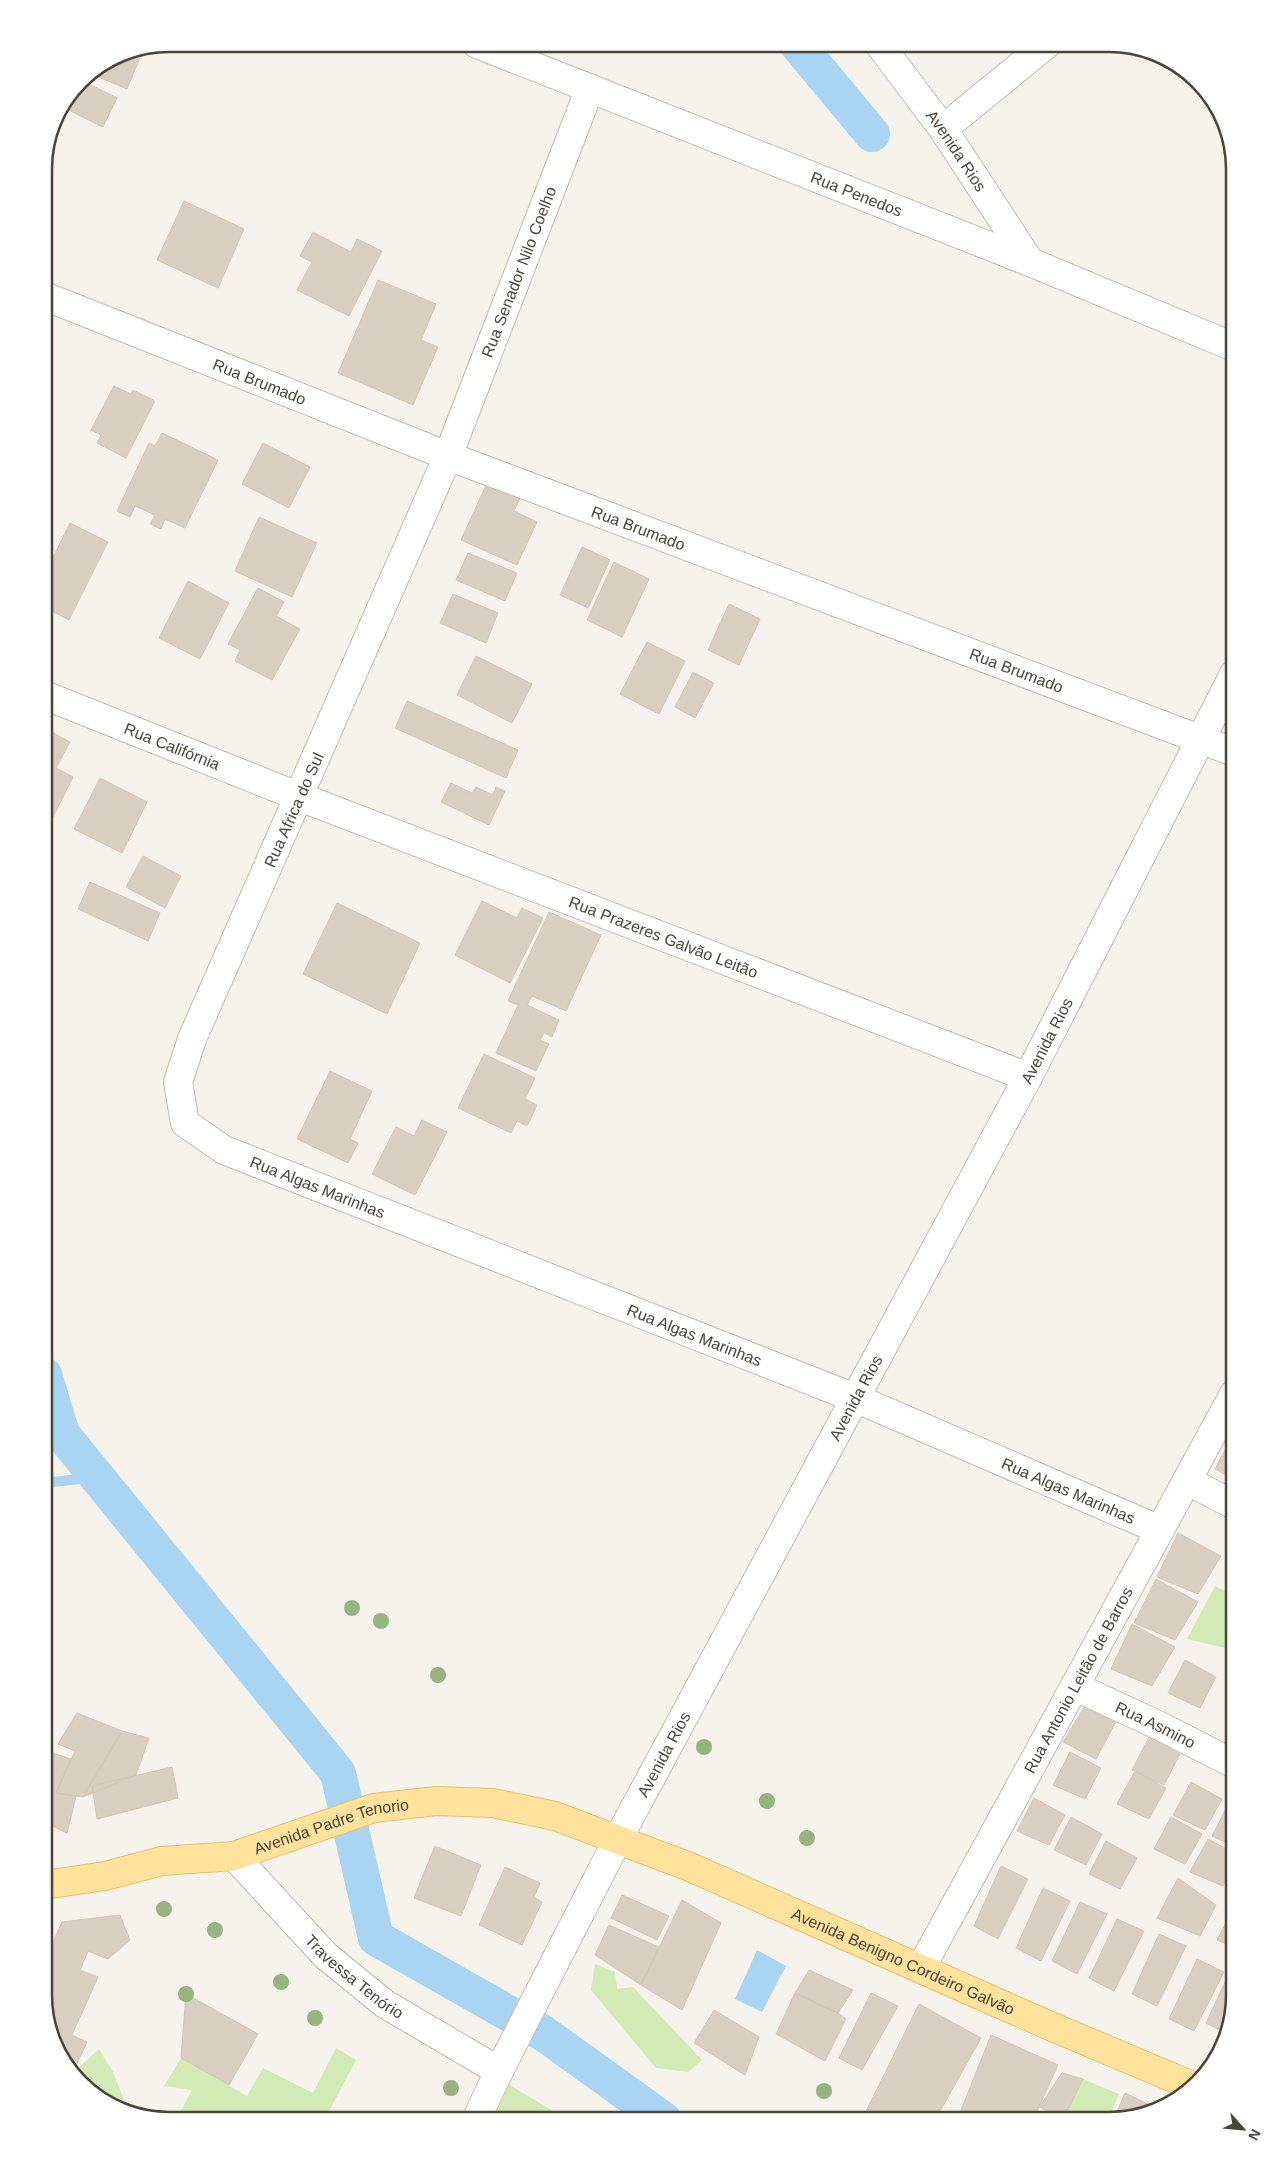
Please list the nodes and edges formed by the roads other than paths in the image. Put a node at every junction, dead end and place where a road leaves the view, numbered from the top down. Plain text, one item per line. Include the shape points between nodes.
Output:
1 (500, 53) edge
2 (886, 53) edge
3 (1036, 53) edge
4 (590, 88) junction
5 (943, 129) junction
6 (1030, 262) junction
7 (53, 300) edge
8 (1226, 344) edge
9 (448, 456) junction
10 (1226, 690) edge
11 (53, 698) edge
12 (1202, 739) junction
13 (1226, 749) edge
14 (300, 797) junction
15 (1028, 1077) junction
16 (224, 1150) joint
17 (856, 1398) junction
18 (1226, 1409) edge
19 (1188, 1481) junction
20 (1226, 1501) edge
21 (1160, 1530) junction
22 (1076, 1687) junction
23 (1226, 1760) edge
24 (618, 1839) junction
25 (234, 1856) junction
26 (52, 1884) edge
27 (921, 1968) junction
28 (504, 2060) junction
29 (1185, 2083) edge
30 (480, 2111) edge

1 - 4 street, Rua Penedos
2 - 5 street, Avenida Rios
3 - 5 street
4 - 6 street, Rua Penedos
4 - 9 street, Rua Senador Nilo Coelho
5 - 6 street, Avenida Rios
6 - 8 street, Rua Penedos
7 - 9 street, Rua Brumado
9 - 12 street, Rua Brumado
9 - 14 street, Rua Africa do Sul
10 - 12 street, Avenida Rios
11 - 14 street, Rua Califórnia
12 - 13 street, Rua Brumado
12 - 15 street, Avenida Rios
14 - 15 street, Rua Prazeres Galvão Leitão
14 - 16 street, Rua Africa do Sul via 192,1039 178,1082 185,1123
15 - 17 street, Avenida Rios
16 - 17 street, Rua Algas Marinhas
17 - 21 street, Rua Algas Marinhas
17 - 24 street, Avenida Rios
18 - 19 street, Rua Antonio Leitão de Barros
19 - 20 street
19 - 21 street, Rua Antonio Leitão de Barros
21 - 22 street, Rua Antonio Leitão de Barros
22 - 23 street, Rua Asmino
22 - 27 street, Rua Antonio Leitão de Barros
24 - 25 main road, Avenida Padre Tenorio via 555,1816 493,1803 436,1801 374,1808
24 - 27 main road, Avenida Benigno Cordeiro Galvão
24 - 28 street, Avenida Rios
25 - 26 main road, Avenida Padre Tenorio via 162,1860 105,1876
25 - 28 street, Travessa Tenório via 326,1956 385,2004
27 - 29 main road, Avenida Benigno Cordeiro Galvão
28 - 30 street, Avenida Rios

